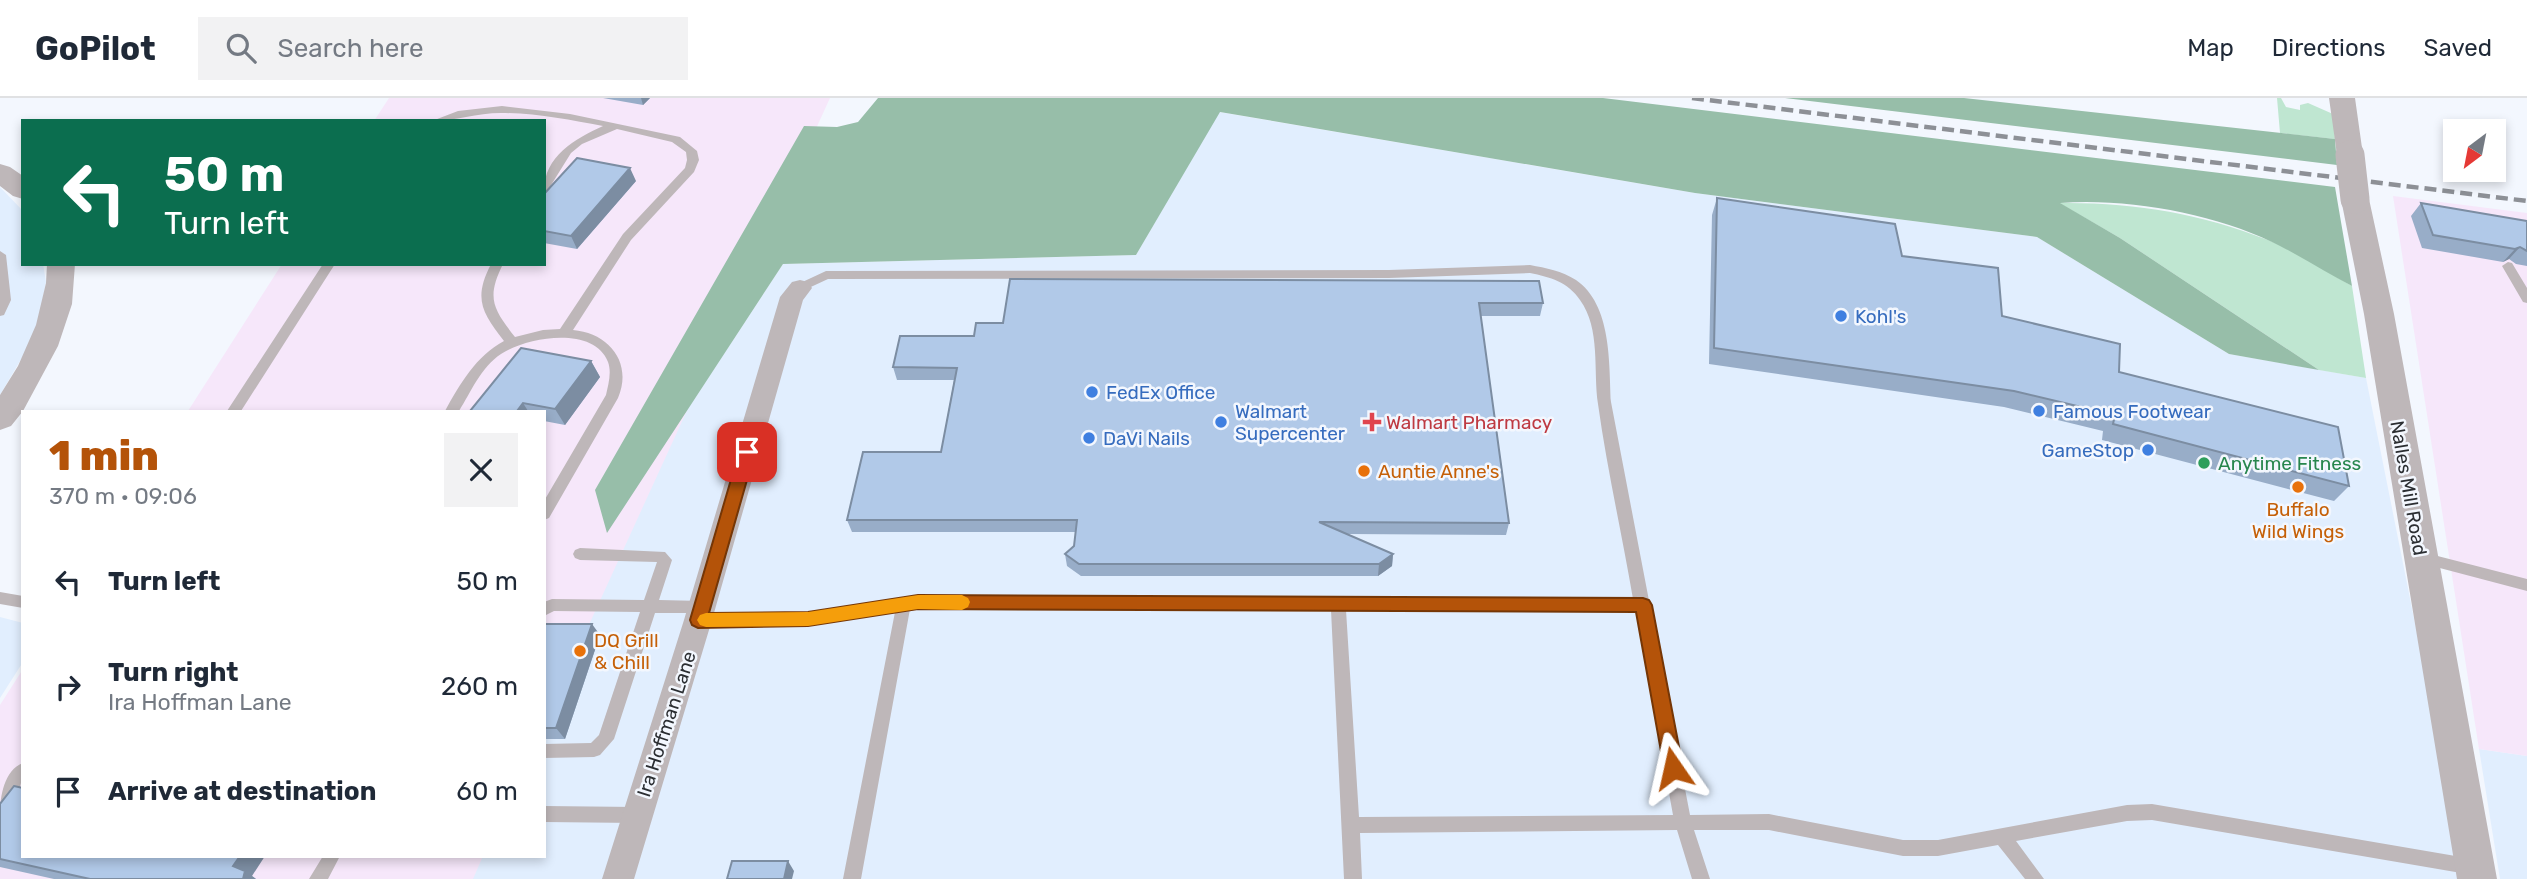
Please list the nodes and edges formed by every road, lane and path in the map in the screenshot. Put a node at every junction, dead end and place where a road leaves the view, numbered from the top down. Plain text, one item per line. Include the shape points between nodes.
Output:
1 (2342, 98) edge
2 (442, 119) edge
3 (616, 125) junction
4 (549, 170) edge
5 (0, 173) edge
6 (21, 189) edge
7 (0, 255) edge
8 (2508, 265) edge
9 (61, 266) edge
10 (328, 266) edge
11 (497, 266) edge
12 (800, 288) joint
13 (2527, 299) edge
14 (0, 312) edge
15 (564, 333) junction
16 (512, 342) junction
17 (235, 410) edge
18 (453, 410) edge
19 (2, 414) edge
20 (546, 510) edge
21 (580, 554) dead end
22 (2421, 558) junction
23 (2527, 585) edge
24 (0, 598) edge
25 (21, 602) edge
26 (904, 604) junction
27 (1338, 605) junction
28 (1643, 605) junction
29 (650, 606) junction
30 (546, 609) edge
31 (700, 614) junction
32 (546, 751) edge
33 (21, 773) edge
34 (0, 806) edge
35 (546, 814) edge
36 (637, 815) junction
37 (1684, 823) junction
38 (1351, 825) junction
39 (2002, 836) junction
40 (331, 858) edge
41 (2481, 874) edge
42 (318, 879) edge
43 (618, 879) edge
44 (852, 879) edge
45 (1353, 879) edge
46 (1701, 879) edge
47 (2035, 879) edge

1 - 22 street, Nalles Mill Road, bridge via 2355,199
2 - 3 lane via 494,104
3 - 4 lane via 578,142
3 - 15 lane via 676,139 691,151 693,160 686,175 627,237
5 - 6 street
7 - 14 lane via 5,300
8 - 13 lane
9 - 19 street via 46,339
10 - 17 lane
11 - 16 lane via 487,283 485,299
12 - 28 lane via 827,275 1530,270 1560,275 1590,302
12 - 31 street, Ira Hoffman Lane via 792,297
15 - 16 lane via 530,335
15 - 20 lane via 610,352 616,379 612,395
16 - 18 lane via 482,364
21 - 29 lane via 660,556 665,560
22 - 23 lane
22 - 41 street, Nalles Mill Road
24 - 25 lane
26 - 27 lane
26 - 31 lane via 808,619
26 - 44 lane
27 - 28 lane
27 - 38 lane
28 - 37 lane
29 - 30 lane
29 - 31 lane
29 - 32 lane via 606,738 594,750
31 - 36 street, Ira Hoffman Lane
33 - 34 lane
35 - 36 lane
36 - 43 street, Ira Hoffman Lane
37 - 38 lane
37 - 39 lane via 1769,822 1903,848 1938,848
37 - 46 lane
38 - 45 lane
39 - 41 lane via 2152,812
39 - 47 lane
40 - 42 lane

